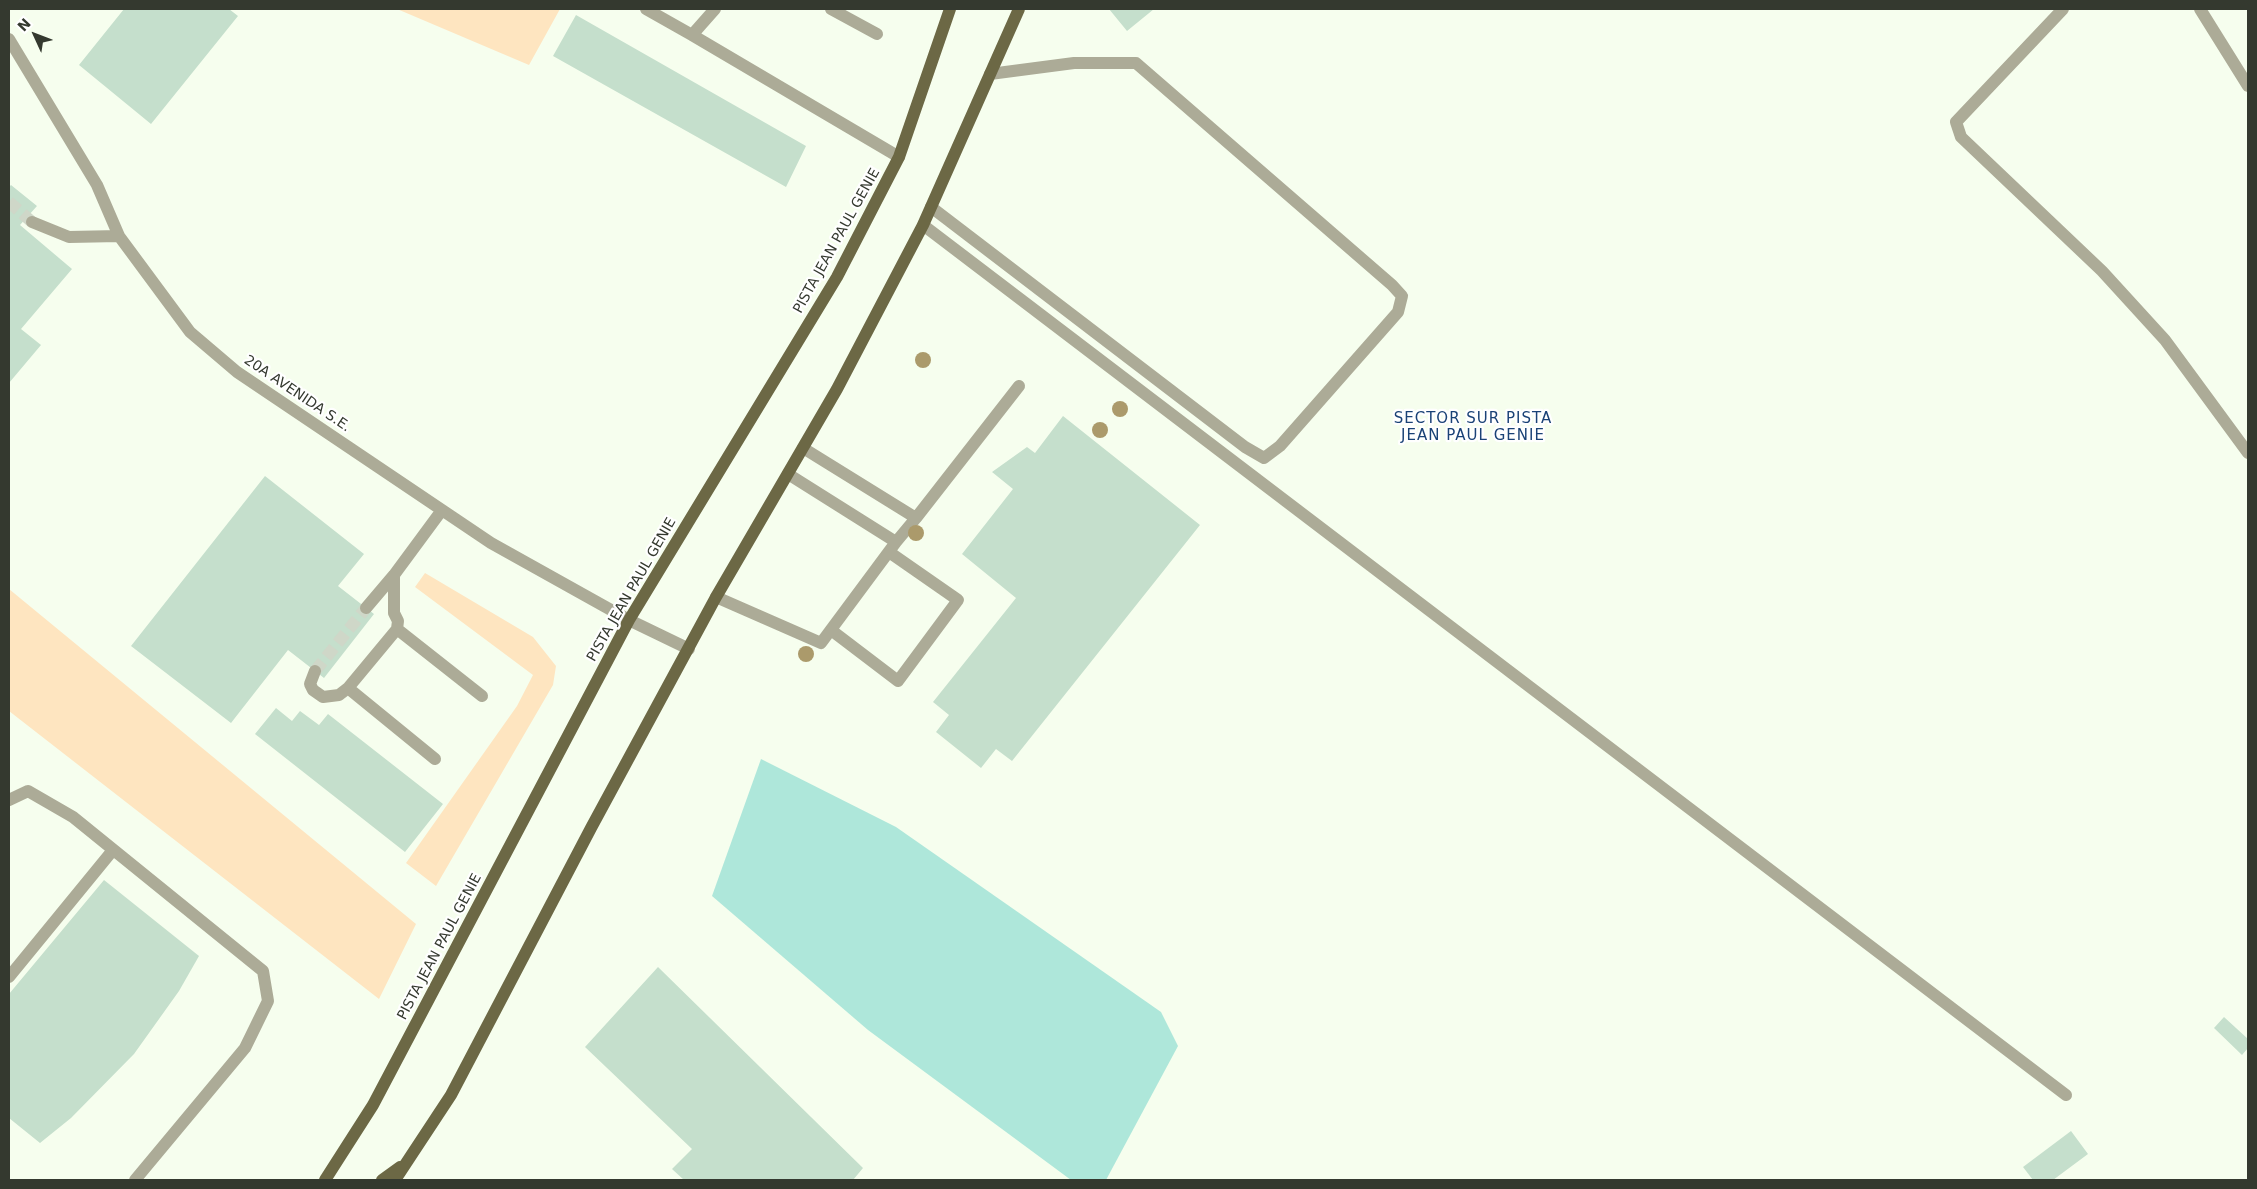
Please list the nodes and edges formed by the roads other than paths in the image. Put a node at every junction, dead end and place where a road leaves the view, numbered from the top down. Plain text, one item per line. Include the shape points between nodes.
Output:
1 (646, 9) edge
2 (715, 9) edge
3 (831, 9) edge
4 (950, 9) edge
5 (1019, 9) edge
6 (2063, 9) edge
7 (2200, 9) edge
8 (877, 34) dead end
9 (692, 35) junction
10 (9, 39) edge
11 (990, 74) junction
12 (2248, 86) edge
13 (899, 157) junction
14 (931, 207) junction
15 (32, 222) tunnel mouth
16 (923, 225) junction
17 (119, 236) junction
18 (1019, 386) dead end
19 (803, 448) junction
20 (2248, 453) edge
21 (788, 474) junction
22 (442, 510) junction
23 (916, 518) junction
24 (893, 547) junction
25 (394, 576) junction
26 (716, 597) junction
27 (366, 608) tunnel mouth
28 (629, 620) junction
29 (397, 629) junction
30 (831, 630) junction
31 (689, 649) junction
32 (315, 671) tunnel mouth
33 (348, 688) junction
34 (482, 696) dead end
35 (436, 759) dead end
36 (9, 800) edge
37 (114, 850) junction
38 (9, 978) edge
39 (2066, 1096) dead end
40 (407, 1163) junction
41 (135, 1180) edge
42 (325, 1180) edge
43 (382, 1180) edge
44 (395, 1180) edge

1 - 9 street
2 - 9 street
3 - 8 street
4 - 13 main road, PISTA JEAN PAUL GENIE
5 - 11 main road
6 - 20 street via 1956,122 1961,136 2102,271 2165,340
7 - 12 street
9 - 13 street
10 - 17 street, 20A AVENIDA S.E. via 97,185
11 - 14 main road
11 - 14 street via 1074,63 1136,62 1392,285 1402,296 1398,312 1280,446 1264,458 1245,447
13 - 28 main road, PISTA JEAN PAUL GENIE via 837,278
14 - 16 main road
15 - 17 street via 69,238
16 - 19 main road
16 - 39 street
17 - 22 street, 20A AVENIDA S.E. via 190,332 237,372
18 - 23 street
19 - 21 main road
19 - 23 street
21 - 24 street
21 - 26 main road
22 - 25 street
22 - 28 street, 20A AVENIDA S.E. via 490,543
23 - 24 street
24 - 30 street
24 - 30 street via 958,600 898,681
25 - 27 street
25 - 29 street
26 - 30 street via 821,643
26 - 31 main road
28 - 31 street, 20A AVENIDA S.E.
28 - 42 main road, PISTA JEAN PAUL GENIE via 373,1105
29 - 33 street
29 - 34 street
31 - 40 main road via 451,1095
32 - 33 street via 310,684 323,697 338,695
33 - 35 street
36 - 37 street via 28,791 73,817
37 - 38 street
37 - 41 street via 263,971 268,1001 245,1048
40 - 43 main road
40 - 44 main road

